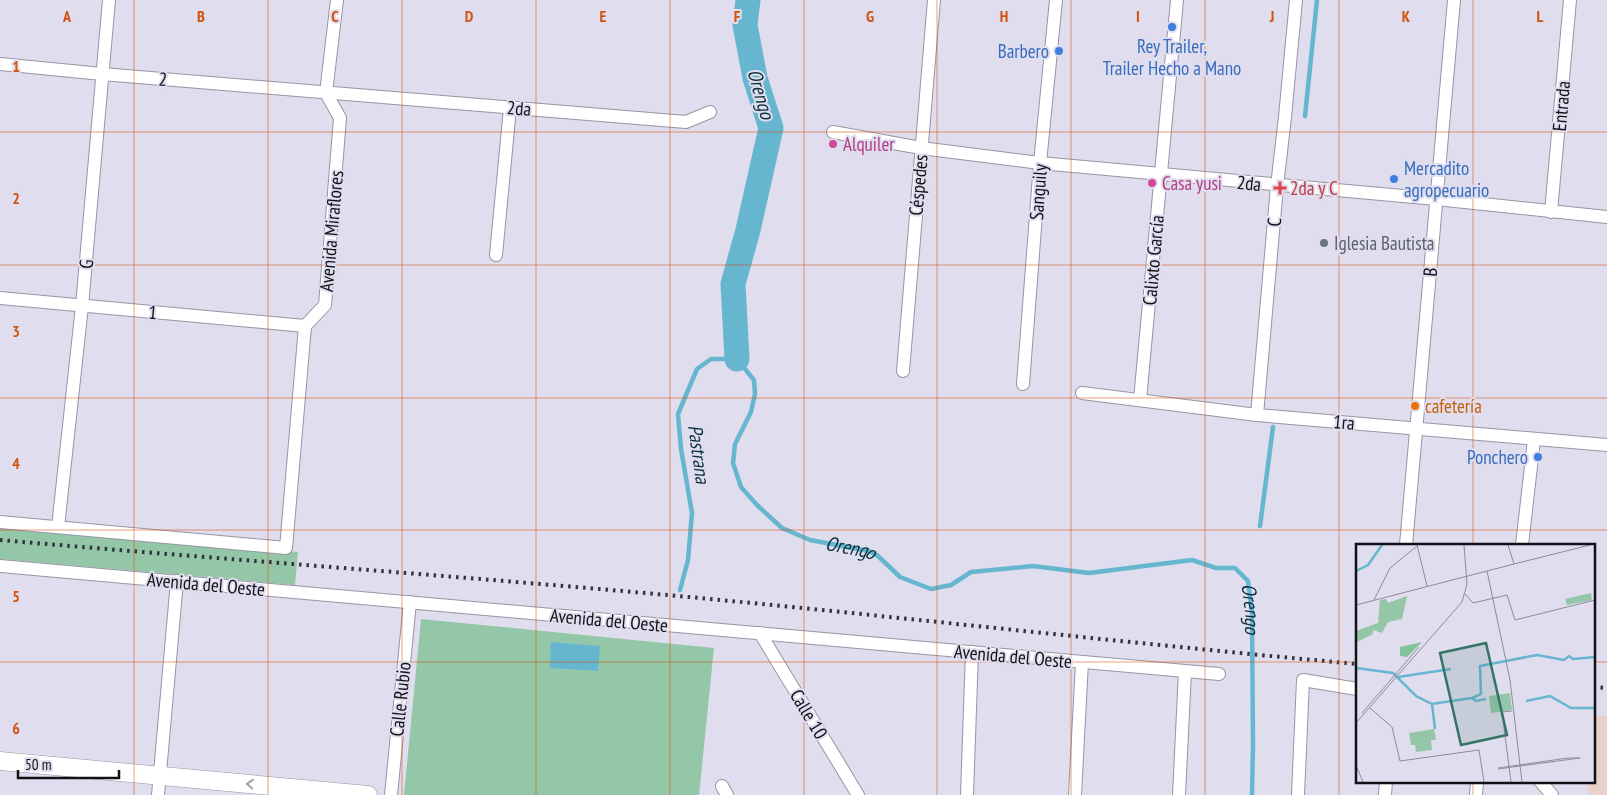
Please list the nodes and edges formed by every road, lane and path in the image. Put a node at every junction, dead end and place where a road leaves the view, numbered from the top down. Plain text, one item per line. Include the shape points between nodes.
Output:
1 (109, 0) edge
2 (337, 0) edge
3 (934, 0) edge
4 (1056, 0) edge
5 (1177, 0) edge
6 (1296, 0) edge
7 (1454, 0) edge
8 (1570, 0) edge
9 (0, 64) edge
10 (102, 74) junction
11 (326, 93) junction
12 (510, 108) junction
13 (710, 112) dead end
14 (833, 132) dead end
15 (921, 148) junction
16 (1040, 163) junction
17 (1162, 174) junction
18 (1277, 186) junction
19 (1436, 199) junction
20 (1551, 212) junction
21 (1607, 217) edge
22 (496, 255) dead end
23 (0, 298) edge
24 (82, 306) junction
25 (305, 326) junction
26 (903, 371) dead end
27 (1023, 384) dead end
28 (1082, 393) dead end
29 (1140, 400) junction
30 (1257, 414) junction
31 (1416, 428) junction
32 (1534, 440) junction
33 (1607, 445) edge
34 (0, 522) edge
35 (58, 528) junction
36 (1406, 544) edge
37 (1522, 544) edge
38 (0, 566) edge
39 (177, 582) junction
40 (410, 602) junction
41 (760, 633) junction
42 (972, 652) junction
43 (1082, 662) junction
44 (1185, 671) junction
45 (1219, 674) dead end
46 (1356, 689) edge
47 (0, 761) edge
48 (160, 776) junction
49 (1386, 782) edge
50 (1477, 782) edge
51 (1541, 782) edge
52 (158, 795) edge
53 (368, 795) edge
54 (391, 795) edge
55 (858, 795) edge
56 (967, 795) edge
57 (1075, 795) edge
58 (1179, 795) edge
59 (1298, 795) edge
60 (1385, 795) edge
61 (1476, 795) edge
62 (1552, 795) edge

1 - 10 street, G
2 - 11 street
3 - 15 street, Céspedes
4 - 16 street, Sanguily
5 - 17 street, Calixto García
6 - 18 street, C
7 - 19 street, B
8 - 20 street, Entrada
9 - 10 street, 2
10 - 11 street, 2
10 - 24 street, G
11 - 12 street, 2da
11 - 25 street, Avenida Miraflores via 340,118 325,295 324,305
12 - 13 street, 2da via 686,122
12 - 22 street
14 - 15 street, 2da
15 - 16 street, 2da
15 - 26 street, Céspedes
16 - 17 street, 2da
16 - 27 street, Sanguily
17 - 18 street, 2da
17 - 29 street, Calixto García
18 - 19 street, 2da
18 - 30 street, C
19 - 20 street, 2da
19 - 31 street, B
20 - 21 street, 2da
23 - 24 street, 1
24 - 25 street, 1
24 - 35 street, G
25 - 35 street via 286,548
28 - 29 street, 1ra
29 - 30 street, 1ra
30 - 31 street, 1ra
31 - 32 street, 1ra
31 - 36 street, B
32 - 33 street, 1ra
32 - 37 street
34 - 35 street
38 - 39 street, Avenida del Oeste
39 - 40 street, Avenida del Oeste
39 - 48 street
40 - 41 street, Avenida del Oeste
40 - 54 street, Calle Rubio
41 - 42 street, Avenida del Oeste
41 - 55 street, Calle 10
42 - 43 street, Avenida del Oeste
42 - 56 street
43 - 44 street, Avenida del Oeste
43 - 57 street
44 - 45 street, Avenida del Oeste
44 - 58 street
46 - 59 street via 1304,680
47 - 48 street
48 - 52 street
53 -> 48 street
49 - 60 street
50 - 61 street
51 - 62 street

